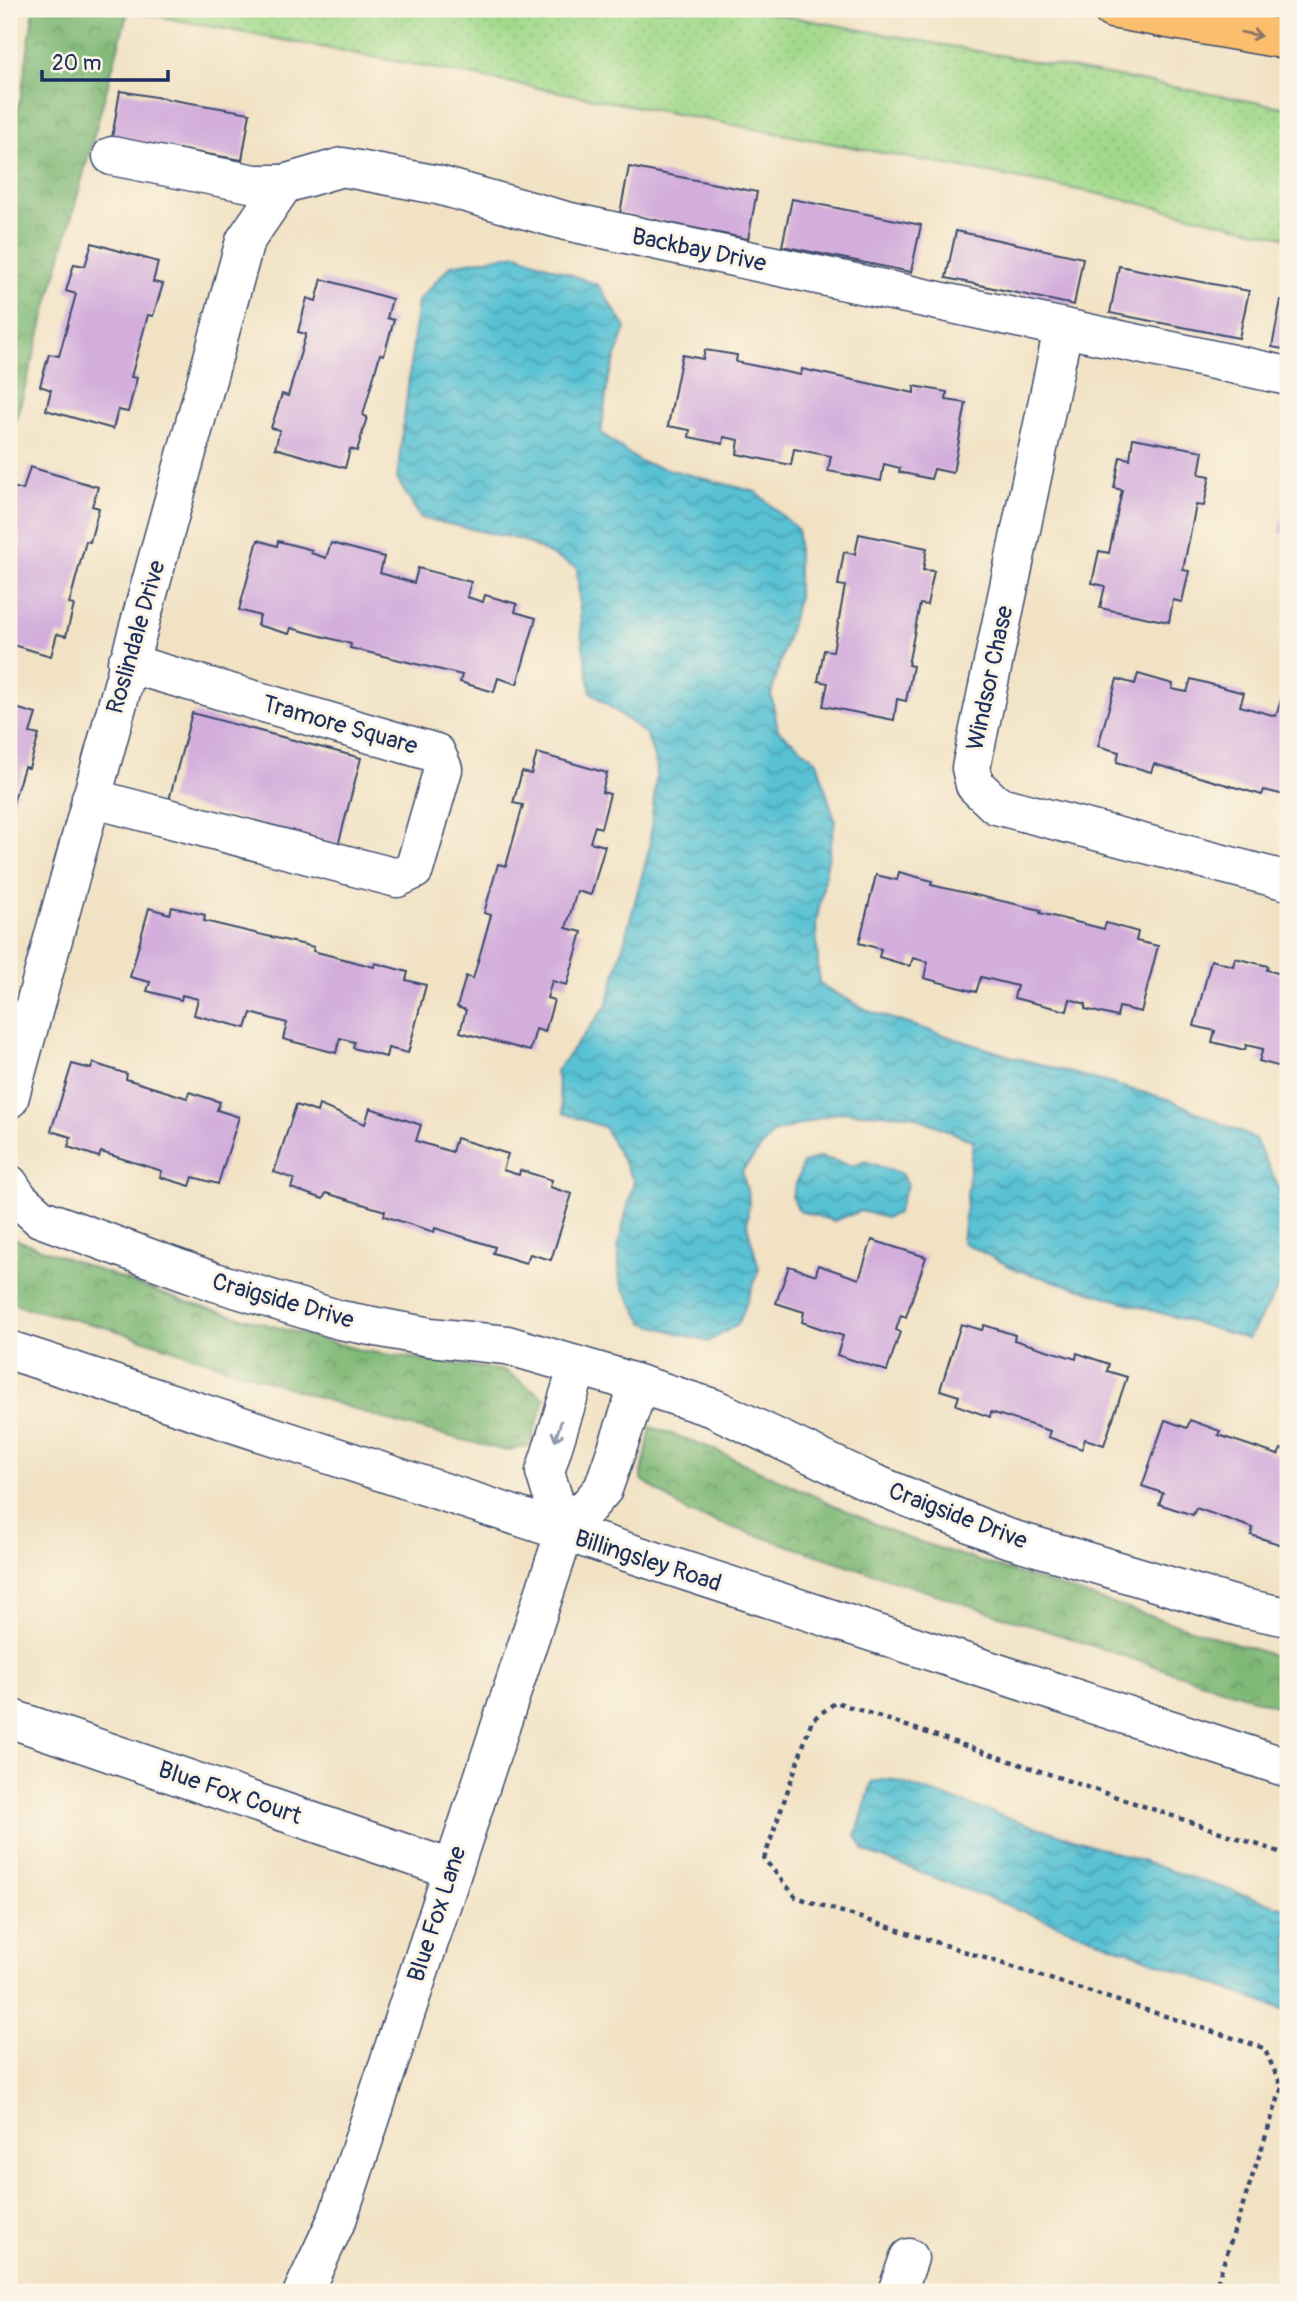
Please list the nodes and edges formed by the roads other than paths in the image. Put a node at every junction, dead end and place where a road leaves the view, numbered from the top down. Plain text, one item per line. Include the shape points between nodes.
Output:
1 (1112, 9) edge
2 (1288, 40) edge
3 (112, 156) dead end
4 (284, 184) junction
5 (1063, 328) junction
6 (1288, 376) edge
7 (127, 663) junction
8 (91, 798) junction
9 (1288, 881) edge
10 (9, 1099) edge
11 (9, 1184) edge
12 (9, 1350) edge
13 (578, 1366) junction
14 (639, 1385) junction
15 (564, 1534) junction
16 (1288, 1617) edge
17 (9, 1718) edge
18 (1288, 1768) edge
19 (451, 1869) junction
20 (303, 2292) edge

1 -> 2 highway
3 - 4 street, Backbay Drive via 255,184
4 - 5 street, Backbay Drive via 342,167 438,185 566,221
4 - 7 street, Roslindale Drive via 245,241
5 - 6 street, Backbay Drive
5 - 9 street, Windsor Chase via 971,768 975,785 996,805
7 - 8 street, Roslindale Drive
7 - 8 street, Tramore Square via 436,753 443,769 414,870 397,878
8 - 10 street, Roslindale Drive
11 - 13 street, Craigside Drive via 40,1218 215,1282 340,1320 507,1345
12 - 15 street, Billingsley Road
13 - 14 street, Craigside Drive
13 -> 15 street via 545,1472
14 - 15 street via 603,1489
14 - 16 street, Craigside Drive via 713,1408 868,1481 1004,1537 1242,1608
15 - 18 street, Billingsley Road
15 - 19 street, Blue Fox Lane
17 - 19 street, Blue Fox Court
19 - 20 street, Blue Fox Lane via 338,2217

